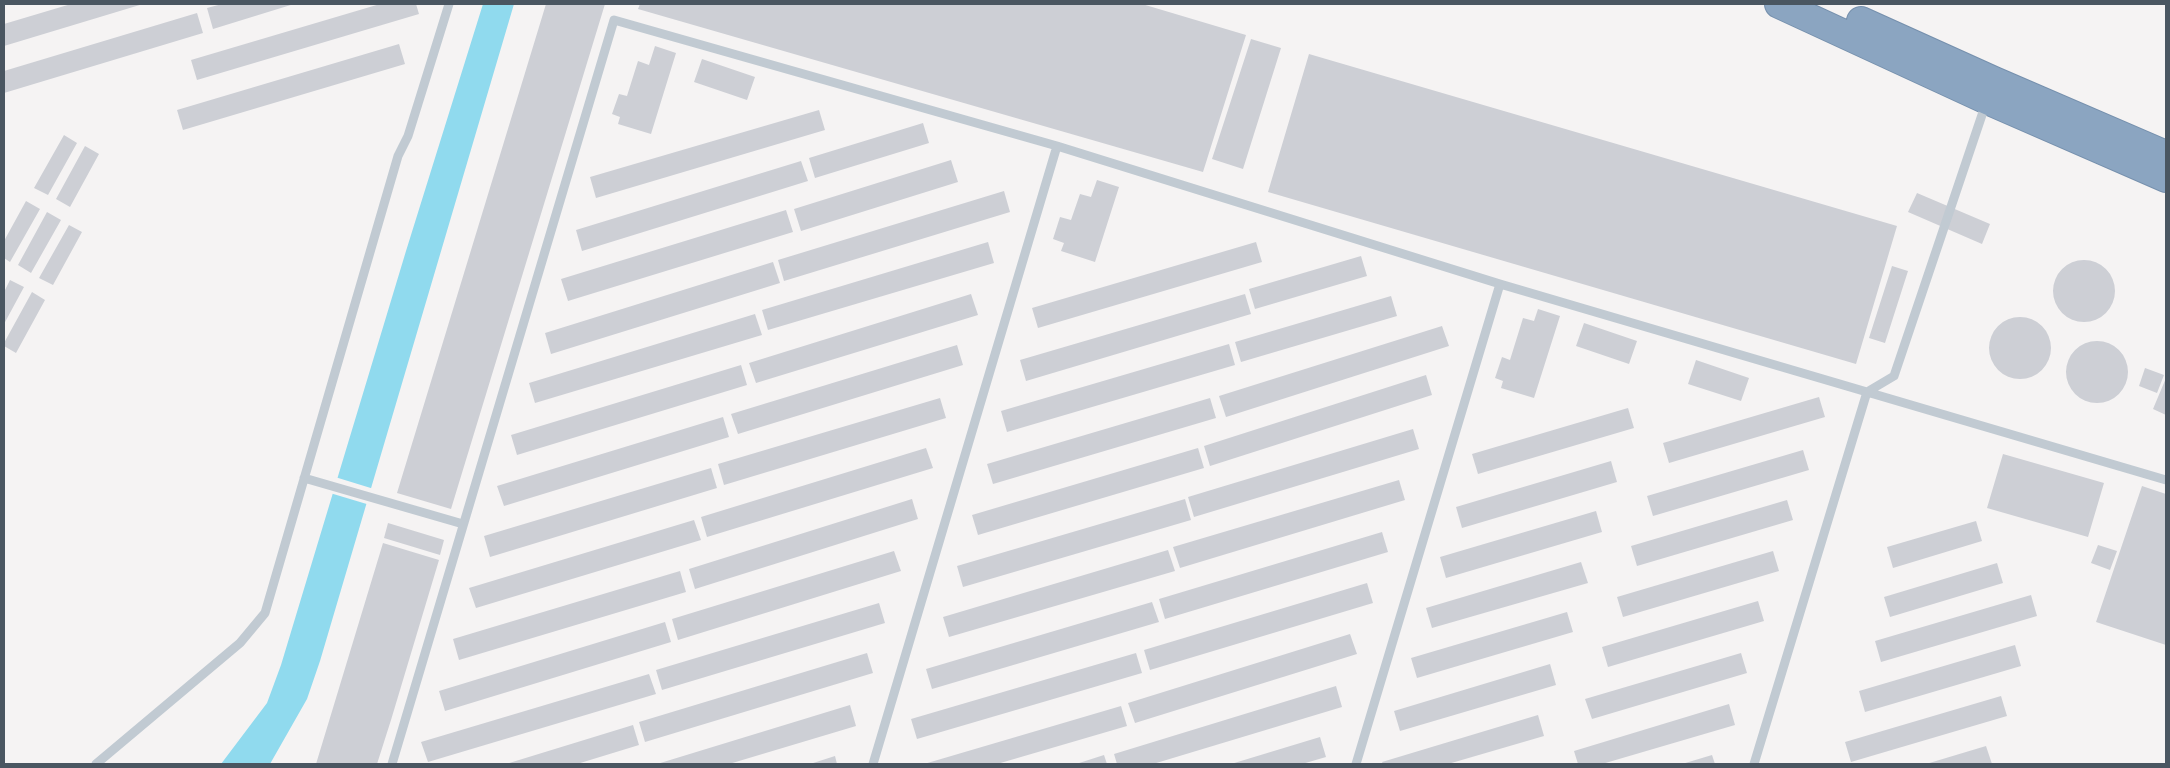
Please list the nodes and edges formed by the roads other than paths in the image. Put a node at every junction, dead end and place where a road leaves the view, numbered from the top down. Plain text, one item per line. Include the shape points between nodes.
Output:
1 (449, 4) edge
2 (1779, 4) edge
3 (1823, 4) edge
4 (1990, 91) junction
5 (1058, 146) junction
6 (2166, 155) edge
7 (2166, 178) edge
8 (1500, 284) junction
9 (1867, 392) junction
10 (304, 478) junction
11 (2166, 480) edge
12 (464, 524) junction
13 (96, 764) edge
14 (392, 764) edge
15 (873, 764) edge
16 (1356, 764) edge
17 (1754, 764) edge

1 - 10 lane via 408,136 398,156
2 - 4 highway
3 - 4 highway
4 - 6 highway
4 - 7 highway
4 - 9 lane via 1894,376
5 - 8 lane
5 - 12 lane via 614,20
5 - 15 lane
8 - 9 lane
8 - 16 lane
9 - 11 lane
9 - 17 lane
10 - 12 lane
10 - 13 lane via 265,613 240,643
12 - 14 lane

